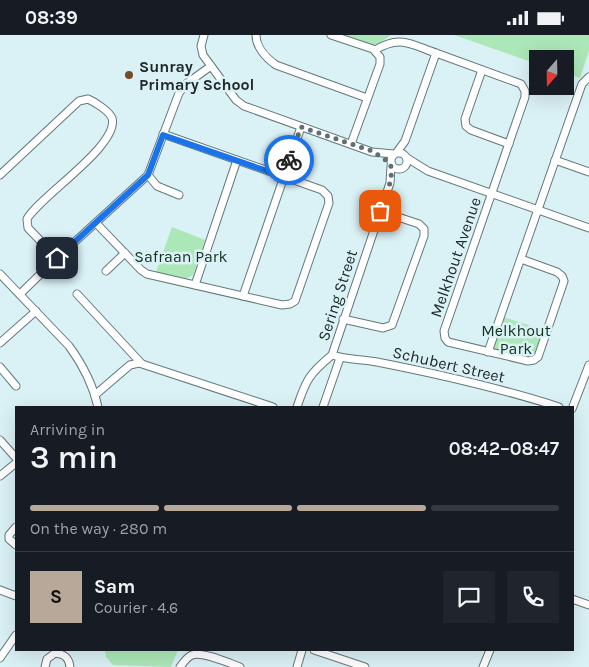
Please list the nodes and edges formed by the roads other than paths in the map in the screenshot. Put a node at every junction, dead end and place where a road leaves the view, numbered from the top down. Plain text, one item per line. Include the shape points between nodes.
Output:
1 (204, 35) edge
2 (256, 35) edge
3 (331, 35) edge
4 (400, 38) edge
5 (375, 50) junction
6 (436, 53) junction
7 (211, 66) junction
8 (482, 70) junction
9 (589, 77) edge
10 (368, 98) junction
11 (301, 127) junction
12 (163, 135) junction
13 (405, 141) junction
14 (351, 144) junction
15 (509, 144) junction
16 (372, 151) junction
17 (395, 153) junction
18 (406, 157) junction
19 (237, 160) junction
20 (555, 160) junction
21 (391, 164) junction
22 (402, 169) junction
23 (428, 171) junction
24 (589, 172) edge
25 (0, 175) edge
26 (148, 175) junction
27 (284, 177) junction
28 (390, 183) junction
29 (492, 194) junction
30 (179, 195) dead end
31 (538, 210) junction
32 (380, 211) junction
33 (96, 223) junction
34 (589, 228) edge
35 (125, 253) junction
36 (57, 258) junction
37 (521, 259) junction
38 (106, 271) dead end
39 (0, 274) edge
40 (195, 285) junction
41 (20, 294) junction
42 (77, 295) dead end
43 (243, 296) junction
44 (36, 311) junction
45 (343, 319) junction
46 (0, 343) edge
47 (488, 352) junction
48 (332, 355) junction
49 (340, 358) junction
50 (141, 363) junction
51 (589, 365) edge
52 (0, 367) edge
53 (586, 380) edge
54 (16, 386) dead end
55 (95, 395) junction
56 (98, 406) edge
57 (270, 406) edge
58 (297, 406) edge
59 (323, 406) edge
60 (556, 406) edge
61 (573, 406) edge
62 (0, 440) edge
63 (15, 457) edge
64 (15, 464) edge
65 (0, 476) edge
66 (15, 528) edge
67 (15, 544) edge
68 (0, 590) edge
69 (15, 596) edge
70 (574, 600) edge
71 (589, 605) edge
72 (15, 636) edge
73 (3, 647) edge
74 (72, 651) edge
75 (302, 651) edge
76 (317, 651) edge
77 (490, 651) edge
78 (57, 652) edge
79 (0, 657) edge
80 (70, 665) edge
81 (45, 667) edge
82 (180, 667) edge
83 (240, 667) edge
84 (297, 667) edge
85 (365, 667) edge
86 (483, 667) edge

1 - 7 street via 202,52
2 - 10 street via 258,44 276,65
3 - 5 street
4 - 5 street
4 - 6 street
5 - 10 street via 380,60
6 - 8 street
6 - 13 street
7 - 11 street via 244,106
7 - 12 street via 180,90
8 - 15 street, Melkhout Avenue via 517,82 526,91
8 - 15 street via 465,119 466,126
9 - 20 street via 582,84
10 - 14 street
11 - 14 street
11 - 27 street
12 - 19 street
12 - 26 street
13 - 17 street
13 - 18 street
14 - 16 street
15 - 29 street, Melkhout Avenue
16 - 17 street
16 - 21 street
17 - 18 street via 400,152
17 - 21 street via 390,158
18 - 22 street via 406,165
18 - 23 street
19 - 27 street
19 - 40 street
20 - 24 street
20 - 31 street
21 - 22 street
21 - 28 street, Sering Street
22 - 23 street
22 - 28 street, Sering Street
23 - 29 street
25 - 36 street via 79,101 88,99 110,114 112,124 104,144 26,219 28,228
26 - 30 street via 157,186
26 - 33 street
27 - 43 street
27 - 43 street via 322,190 329,203 293,303 282,305
28 - 32 street, Sering Street
29 - 31 street
29 - 47 street, Melkhout Avenue via 444,331 451,344
31 - 34 street
31 - 37 street
32 - 45 street, Sering Street
32 - 45 street via 418,224 424,229 424,237 392,325 383,328
33 - 35 street
33 - 36 street
35 - 38 street
35 - 40 street via 148,274
36 - 41 street
37 - 47 street
37 - 47 street, Melkhout Avenue via 557,272 564,278 547,333 538,357 532,361
39 - 41 street
40 - 43 street
41 - 44 street
42 - 50 street
44 - 46 street
44 - 55 street via 69,346
45 - 48 street, Sering Street
48 - 49 street, Schubert Street
48 - 58 street, Sering Street via 307,379
49 - 59 street
49 - 60 street, Schubert Street via 375,362 509,392
50 - 55 street via 130,365
50 - 57 street
51 - 53 street
52 - 54 street
53 - 61 street
55 - 56 street
62 - 63 street
64 - 65 street
66 - 67 street via 9,539
68 - 69 street
70 - 71 street
72 - 73 street
73 - 79 street
74 - 80 street
75 - 84 street
76 - 85 street
77 - 86 street
78 - 80 street via 65,656
78 - 81 street via 47,659
82 - 83 street via 194,654

